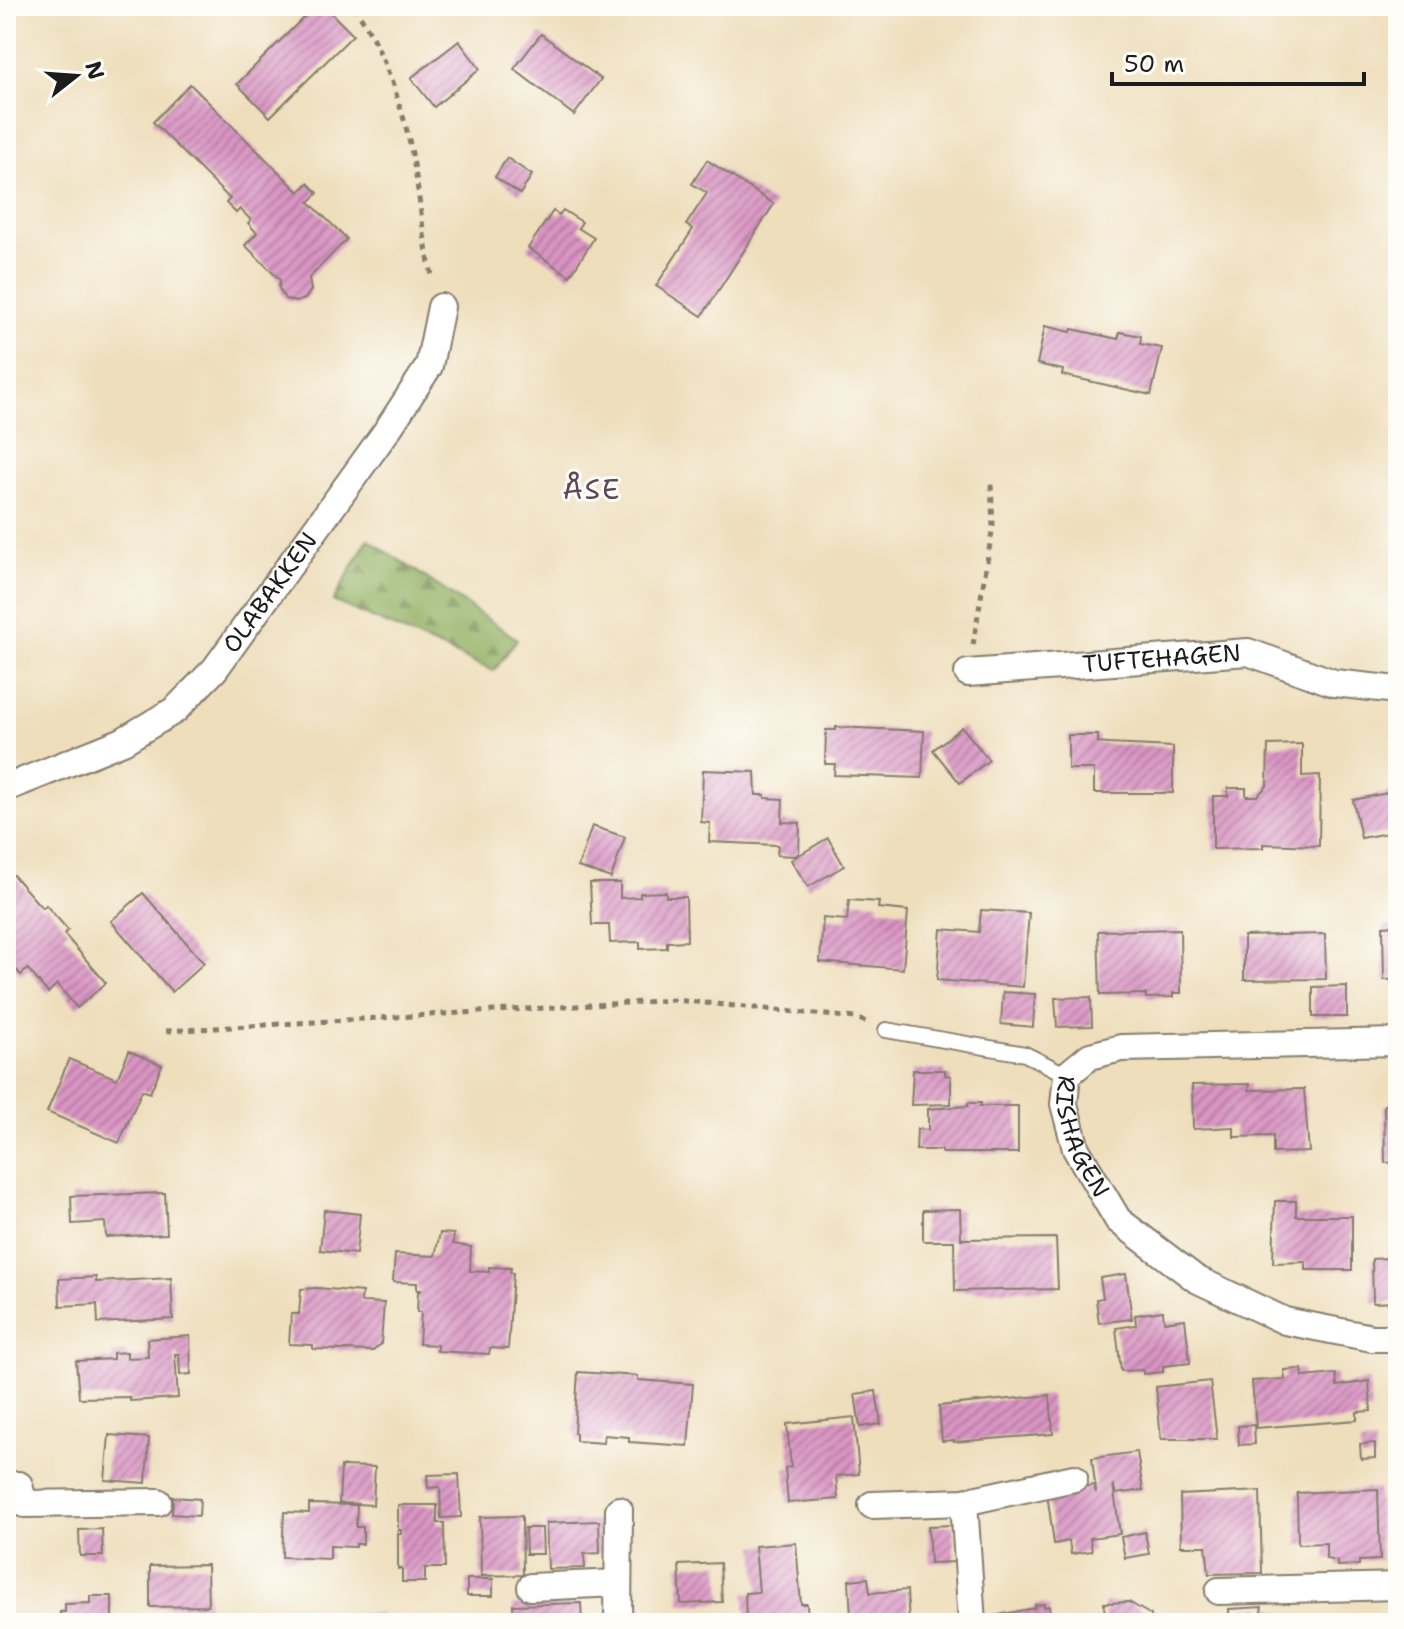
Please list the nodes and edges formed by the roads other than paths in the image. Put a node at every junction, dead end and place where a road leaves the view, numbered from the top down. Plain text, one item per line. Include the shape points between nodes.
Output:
1 (441, 307) road end
2 (968, 673) road end
3 (1398, 690) edge
4 (6, 788) edge
5 (886, 1030) road end
6 (1398, 1042) edge
7 (1067, 1075) junction
8 (1398, 1338) edge
9 (1074, 1478) dead end
10 (6, 1485) edge
11 (158, 1502) dead end
12 (964, 1502) junction
13 (872, 1505) dead end
14 (619, 1510) dead end
15 (618, 1583) junction
16 (1398, 1586) edge
17 (531, 1587) dead end
18 (1219, 1591) dead end
19 (618, 1623) edge
20 (972, 1623) edge

1 - 4 street, OLABAKKEN via 429,366 215,669 175,710 123,741
2 - 3 street, TUFTEHAGEN via 1248,652 1334,683
5 - 7 lane via 1025,1054
6 - 7 street, RISHAGEN via 1121,1048 1090,1056
7 - 8 street, RISHAGEN via 1064,1104 1076,1149 1118,1220 1196,1279 1285,1321
9 - 12 street
10 - 11 street via 19,1485 24,1504
12 - 13 street
12 - 20 street
14 - 15 street
15 - 17 street
15 - 19 street
16 - 18 street

